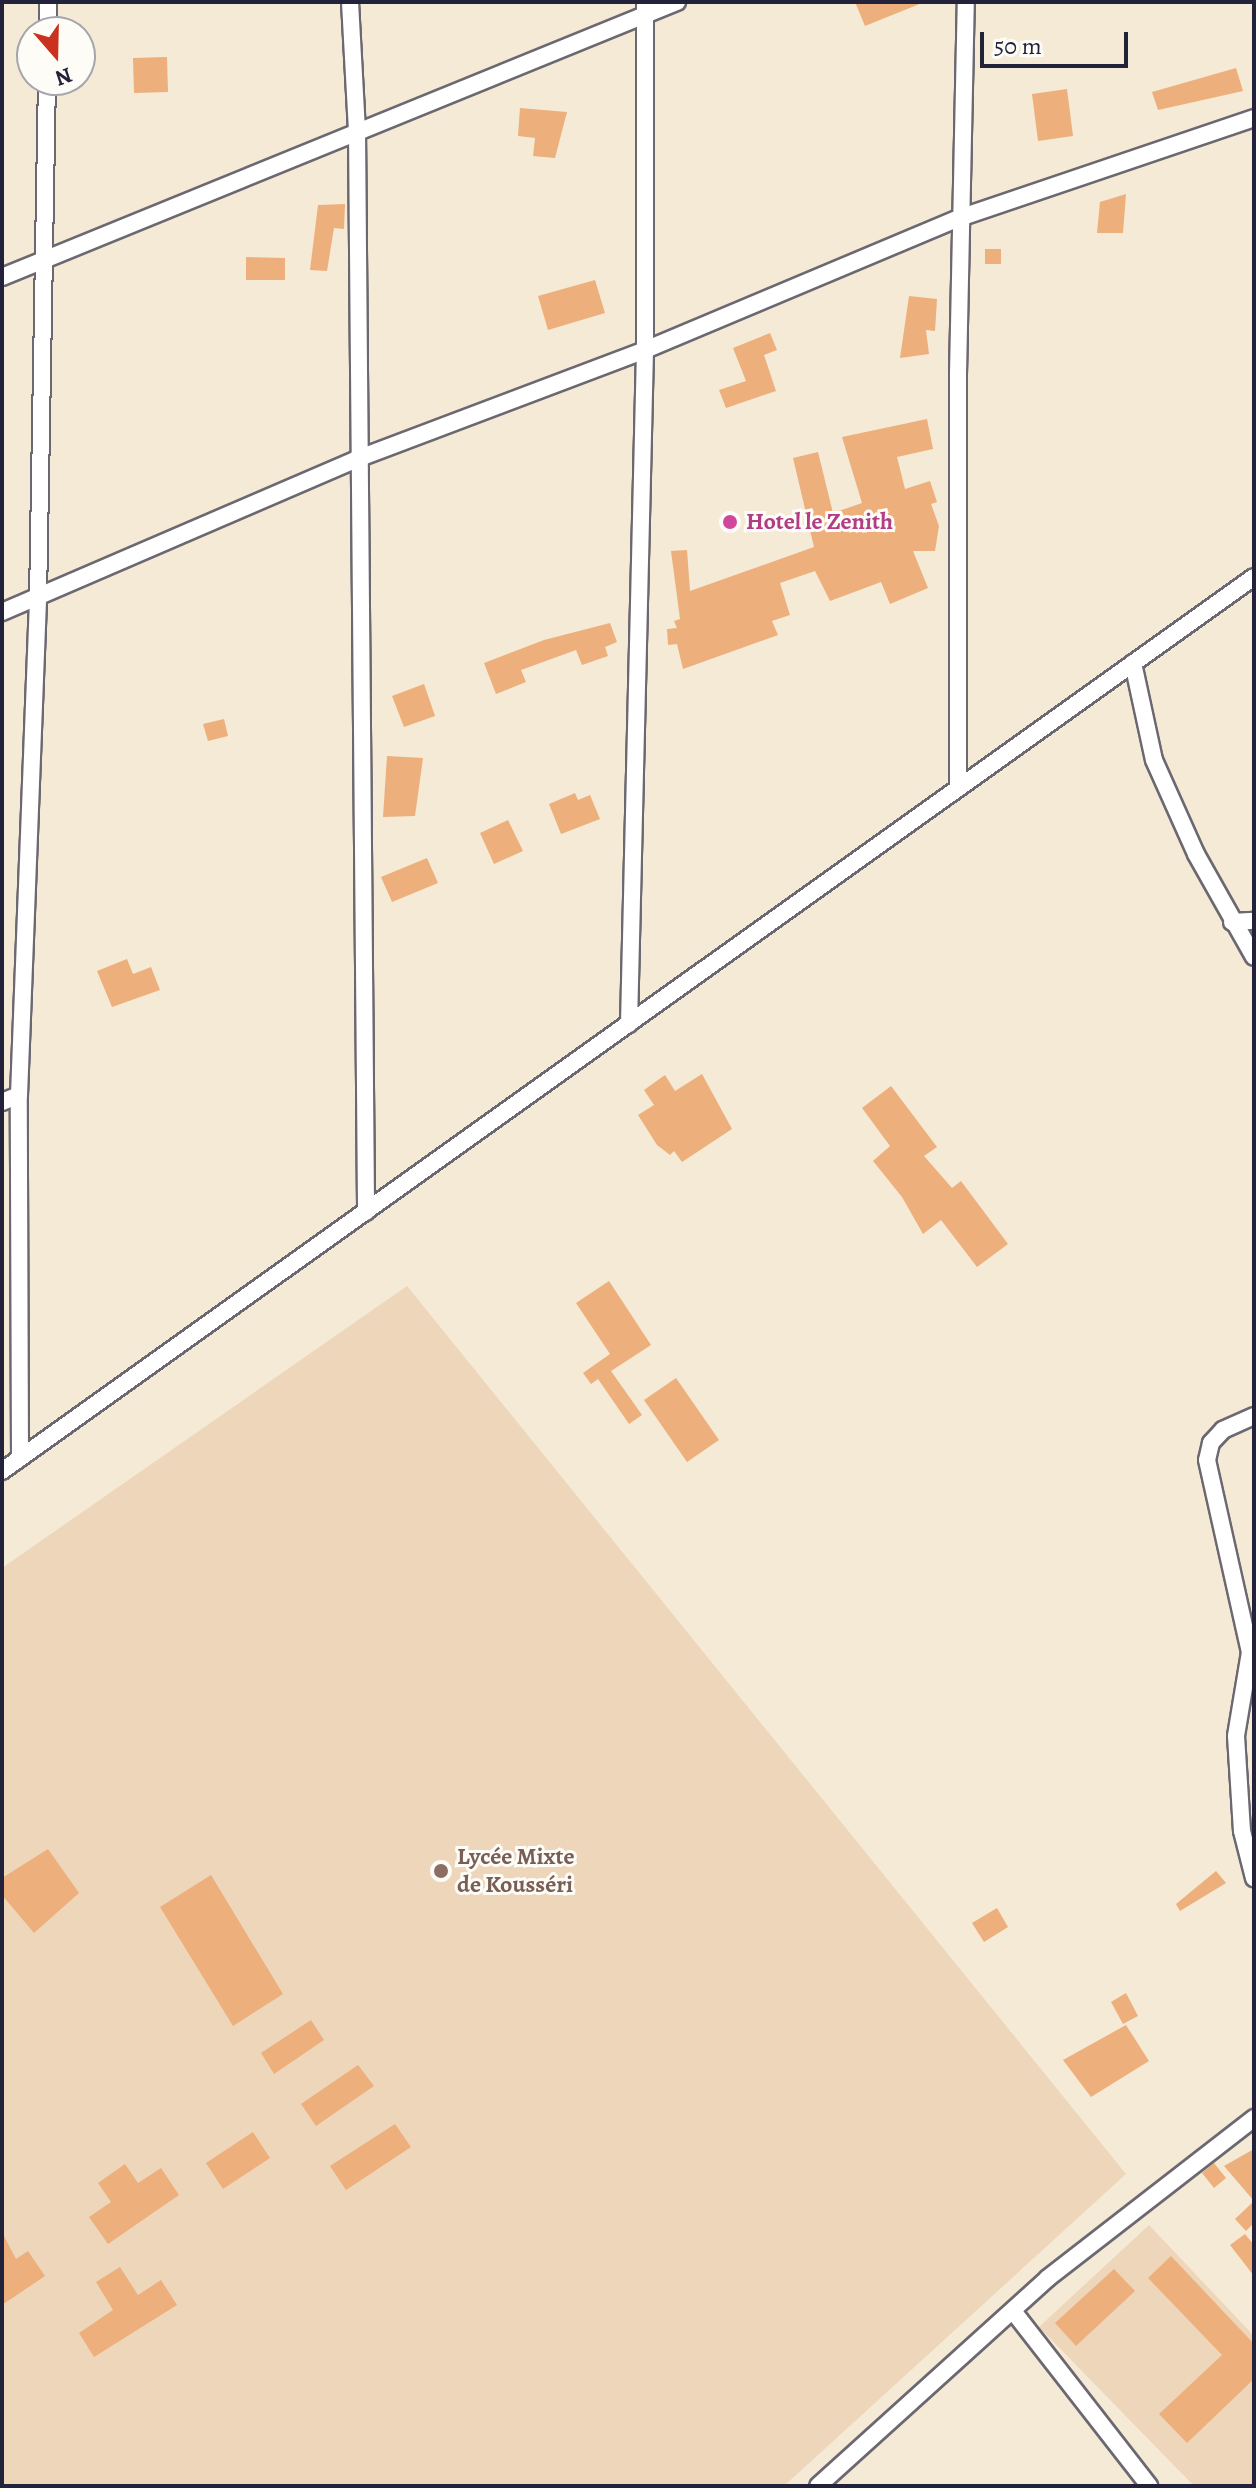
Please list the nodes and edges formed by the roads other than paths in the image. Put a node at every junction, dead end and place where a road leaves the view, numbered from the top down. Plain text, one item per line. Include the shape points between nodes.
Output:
1 (350, 2) edge
2 (677, 2) edge
3 (966, 2) edge
4 (645, 9) edge
5 (47, 96) edge
6 (1254, 118) edge
7 (357, 130) junction
8 (962, 217) junction
9 (45, 260) junction
10 (2, 277) edge
11 (645, 350) junction
12 (357, 459) junction
13 (1254, 577) edge
14 (38, 599) junction
15 (2, 612) edge
16 (1133, 663) junction
17 (958, 788) junction
18 (1254, 921) edge
19 (1232, 922) junction
20 (1254, 957) edge
21 (629, 1024) junction
22 (19, 1095) junction
23 (2, 1102) edge
24 (366, 1212) junction
25 (1254, 1416) edge
26 (20, 1458) junction
27 (2, 1471) edge
28 (1252, 1651) edge
29 (1254, 1878) edge
30 (1254, 2118) edge
31 (1013, 2311) junction
32 (818, 2486) edge
33 (1149, 2486) edge

1 - 7 street
2 - 4 street
3 - 8 street
4 - 7 street
4 - 11 street
5 - 9 street
6 - 8 street
7 - 9 street
7 - 12 street
8 - 11 street
8 - 17 street
9 - 10 street
9 - 14 street
11 - 12 street
11 - 21 street
12 - 14 street
12 - 24 street
13 - 16 street
14 - 15 street
14 - 22 street
16 - 17 street
16 - 19 street via 1154,760
17 - 21 street
18 - 19 street
19 - 20 street
21 - 24 street
22 - 23 street
22 - 26 street
24 - 26 street
25 - 28 street via 1223,1430 1211,1443 1207,1460
26 - 27 street
28 - 29 street via 1236,1736 1242,1831
30 - 31 street via 1180,2171
31 - 32 street
31 - 33 street

